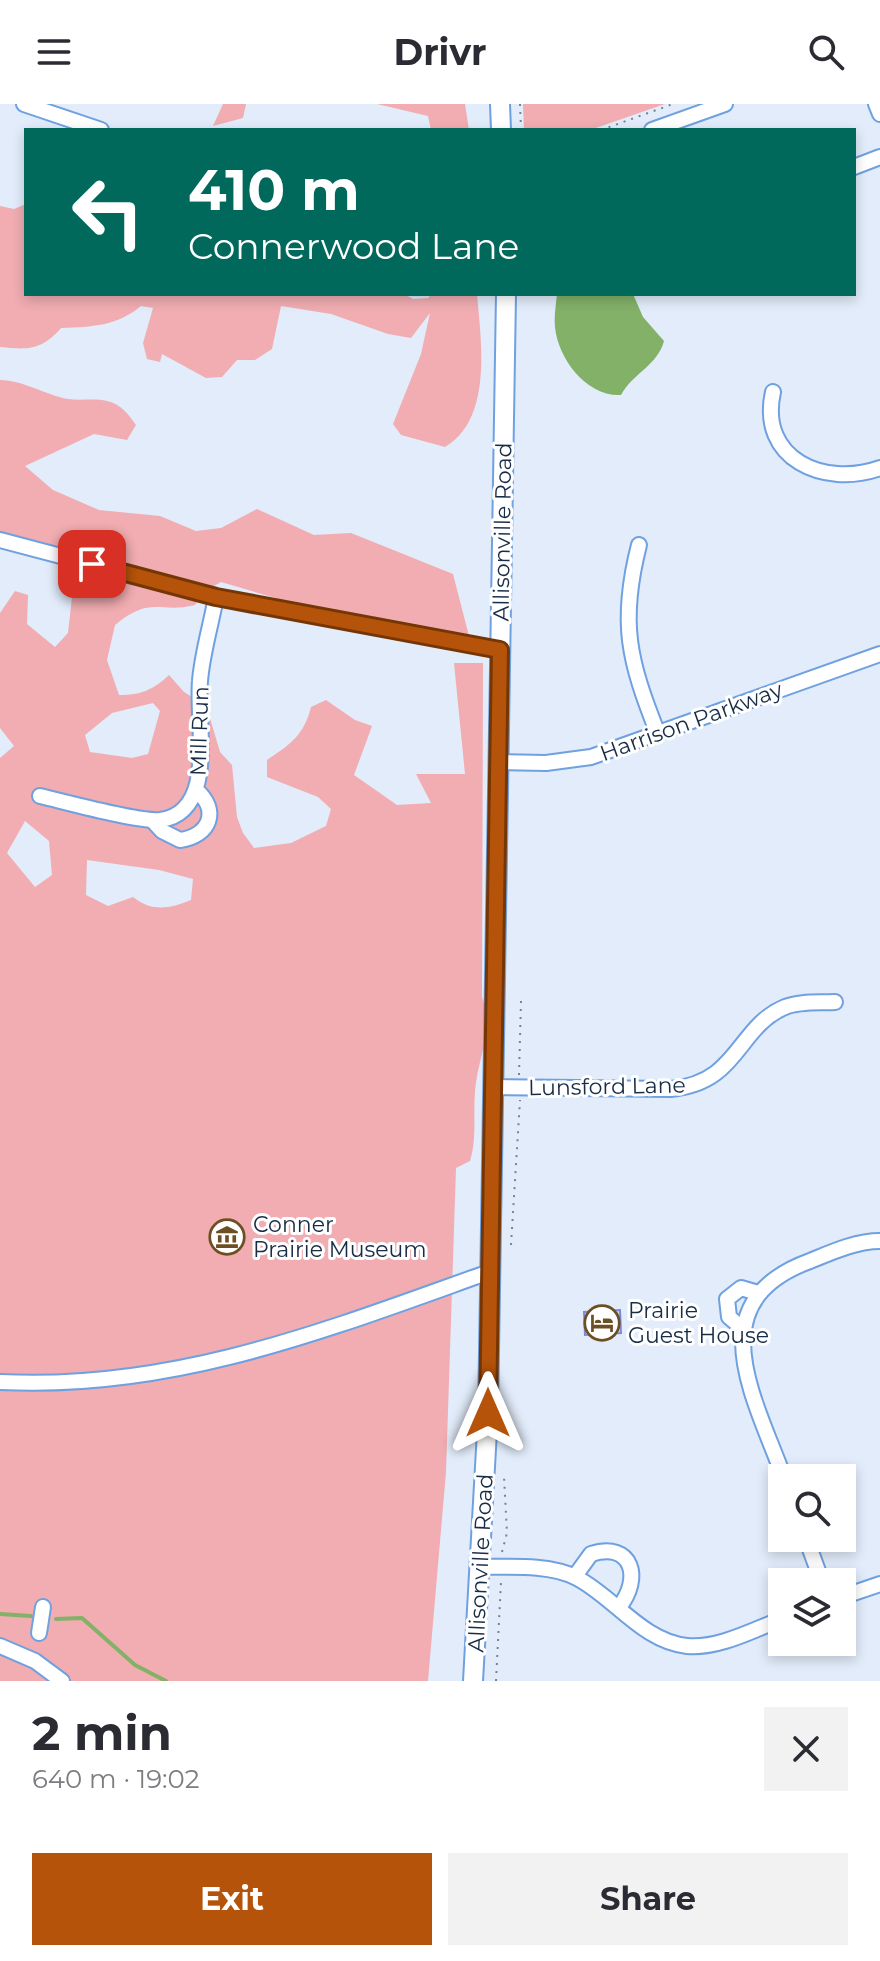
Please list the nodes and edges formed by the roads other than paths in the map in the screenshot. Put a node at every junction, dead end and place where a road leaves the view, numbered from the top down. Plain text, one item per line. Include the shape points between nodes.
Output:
1 (24, 104) edge
2 (500, 104) edge
3 (725, 104) edge
4 (876, 104) edge
5 (880, 114) edge
6 (95, 128) edge
7 (501, 128) edge
8 (658, 128) edge
9 (880, 157) edge
10 (856, 166) edge
11 (506, 296) edge
12 (773, 392) dead end
13 (880, 468) edge
14 (0, 540) edge
15 (639, 545) dead end
16 (216, 597) junction
17 (500, 650) junction
18 (880, 654) edge
19 (658, 734) junction
20 (498, 762) junction
21 (196, 790) junction
22 (40, 796) dead end
23 (152, 820) junction
24 (835, 1002) dead end
25 (492, 1087) junction
26 (880, 1241) edge
27 (489, 1272) junction
28 (758, 1293) junction
29 (742, 1328) junction
30 (0, 1382) edge
31 (779, 1464) edge
32 (479, 1567) junction
33 (575, 1576) junction
34 (880, 1584) edge
35 (856, 1592) edge
36 (43, 1607) dead end
37 (619, 1607) junction
38 (768, 1624) edge
39 (39, 1633) dead end
40 (0, 1646) edge
41 (62, 1681) edge
42 (473, 1681) edge

1 - 6 street
2 - 7 main road
3 - 8 street
4 - 5 street
9 - 10 street
11 - 17 main road, Allisonville Road
12 - 13 street via 772,426 797,461 834,475
14 - 16 street
15 - 19 street via 627,605 628,636
16 - 17 street
16 - 21 street, Mill Run via 200,681
17 - 20 main road, Allisonville Road
18 - 19 street, Harrison Parkway
19 - 20 street, Harrison Parkway via 580,760
20 - 25 main road, Allisonville Road
21 - 23 street, Mill Run via 180,814
21 - 23 street via 211,811 202,834 180,840
22 - 23 street
24 - 25 street, Lunsford Lane via 781,1009 723,1069 689,1087
25 - 27 main road, Allisonville Road
26 - 28 street via 793,1267
27 - 30 street via 294,1341 195,1368 100,1381
27 - 32 main road, Allisonville Road
28 - 29 street
28 - 29 street via 741,1288 727,1299 729,1317
29 - 31 street via 746,1371
32 - 33 street
32 - 42 main road, Allisonville Road
33 - 37 street
33 - 37 street via 591,1554 611,1551 624,1558 633,1583
34 - 35 street
36 - 39 street
37 - 38 street via 653,1634 687,1646 711,1644
40 - 41 street via 35,1661

